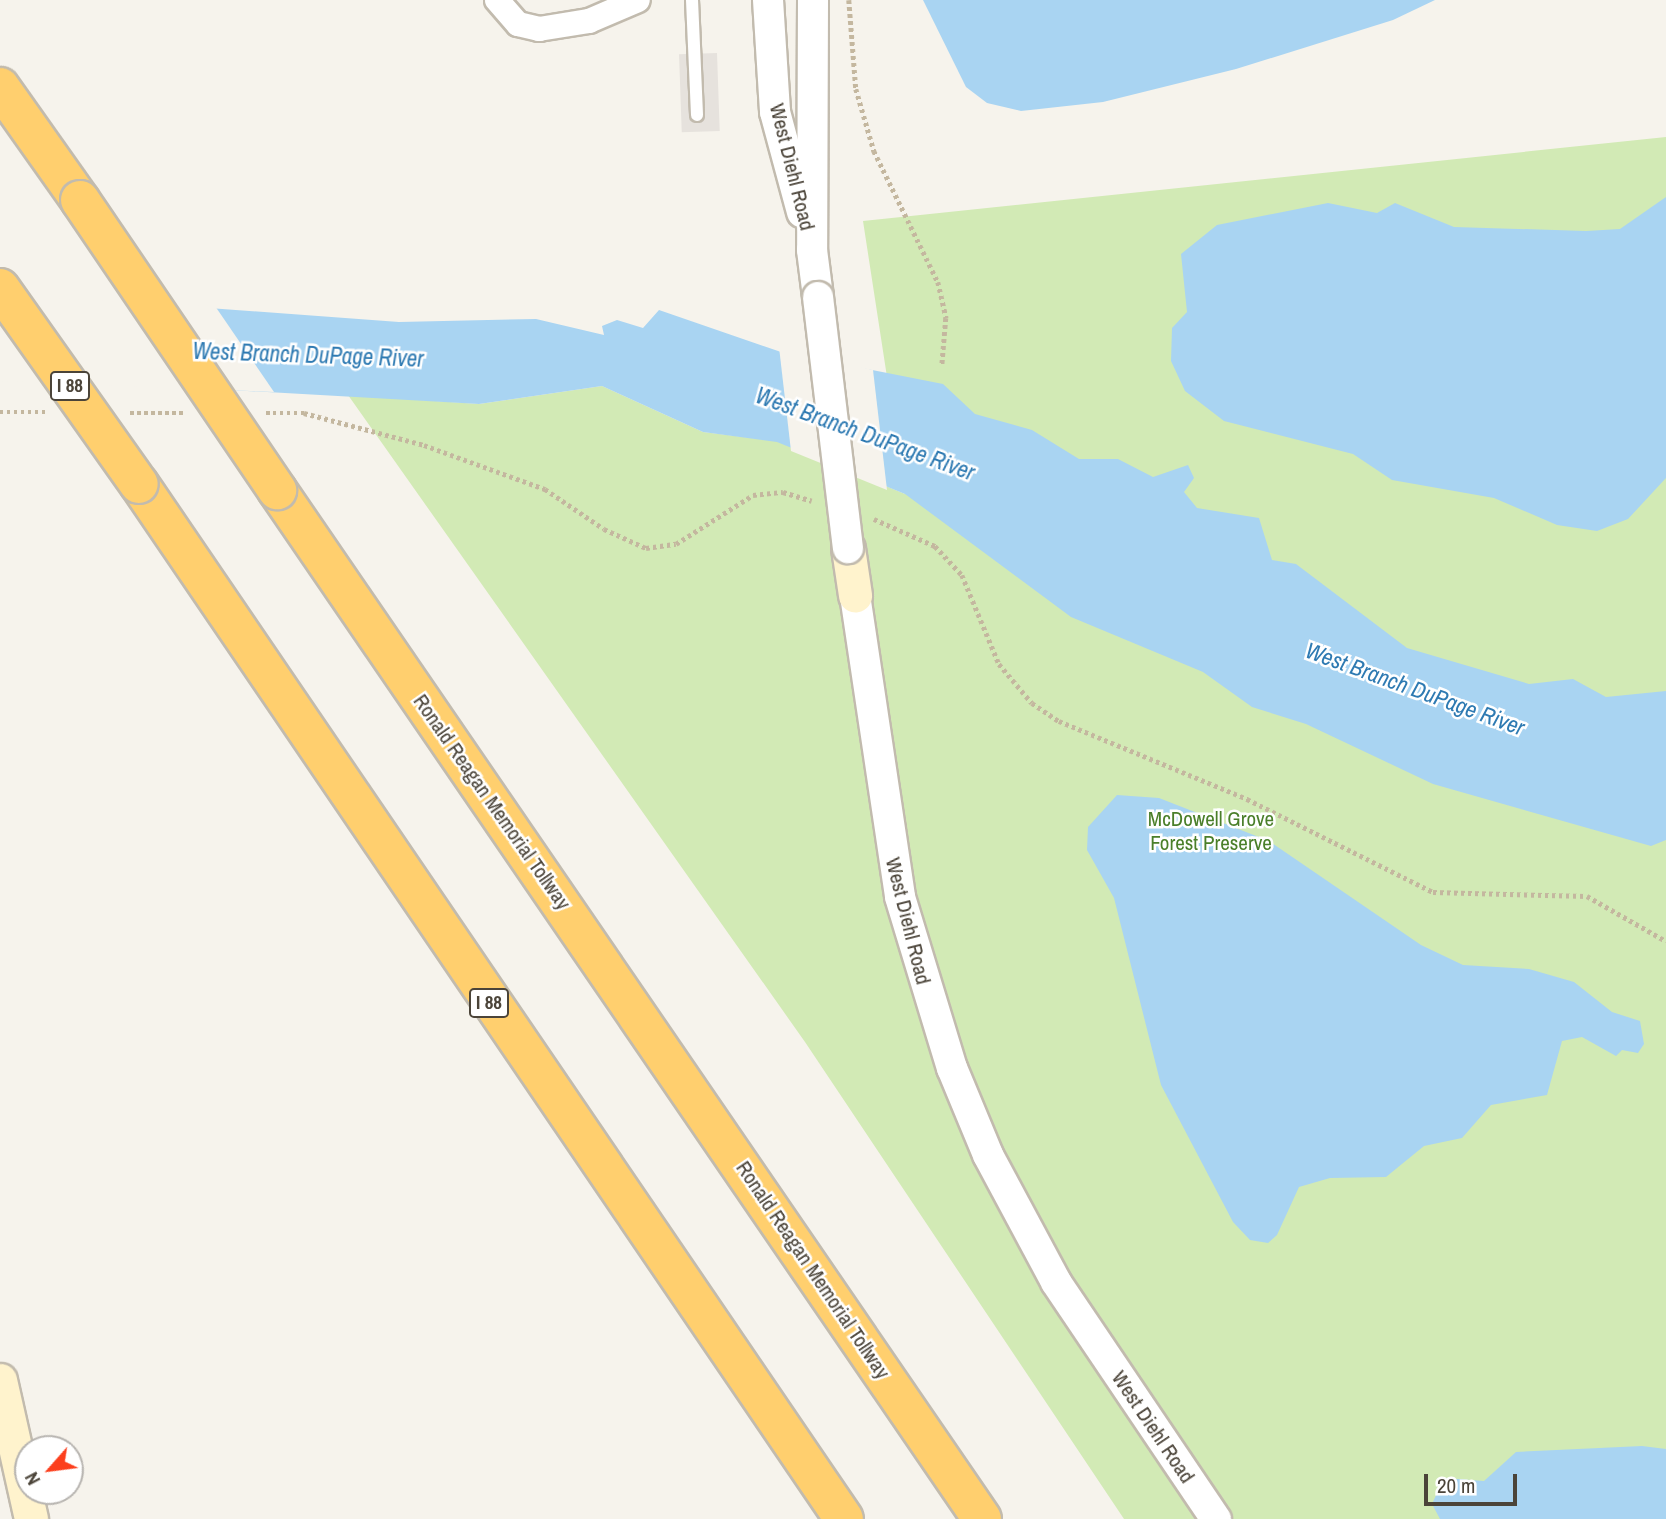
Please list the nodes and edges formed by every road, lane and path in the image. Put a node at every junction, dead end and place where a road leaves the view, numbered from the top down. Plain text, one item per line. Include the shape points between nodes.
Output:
1 (497, 0) edge
2 (638, 0) edge
3 (692, 0) edge
4 (768, 0) edge
5 (813, 0) edge
6 (849, 0) edge
7 (0, 87) edge
8 (697, 115) dead end
9 (812, 250) junction
10 (0, 288) edge
11 (942, 366) dead end
12 (0, 412) edge
13 (55, 412) dead end
14 (124, 413) dead end
15 (193, 413) dead end
16 (262, 413) dead end
17 (783, 492) dead end
18 (904, 528) dead end
19 (848, 548) joint
20 (855, 595) joint
21 (1666, 941) edge
22 (0, 1380) edge
23 (31, 1519) edge
24 (844, 1519) edge
25 (982, 1519) edge
26 (1216, 1519) edge

1 - 2 street via 518,24 539,29 589,21
3 - 8 lane
4 - 9 street, West Diehl Road via 775,112
5 - 9 street, West Diehl Road
6 - 11 path via 856,89 874,151 938,282 946,318
7 - 25 highway, Ronald Reagan Memorial Tollway, bridge
9 - 19 street, West Diehl Road, bridge
10 - 24 highway, I 88, bridge via 139,484
12 - 13 path
14 - 15 path
16 - 17 path via 304,413 424,444 545,489 604,529 646,548 676,544 753,495
18 - 21 path via 935,545 962,575 999,664 1032,703 1059,721 1247,799 1433,892 1587,896
19 - 20 main road, West Diehl Road
20 - 26 street, West Diehl Road via 898,886 952,1068 988,1155 1056,1282
22 - 23 main road

